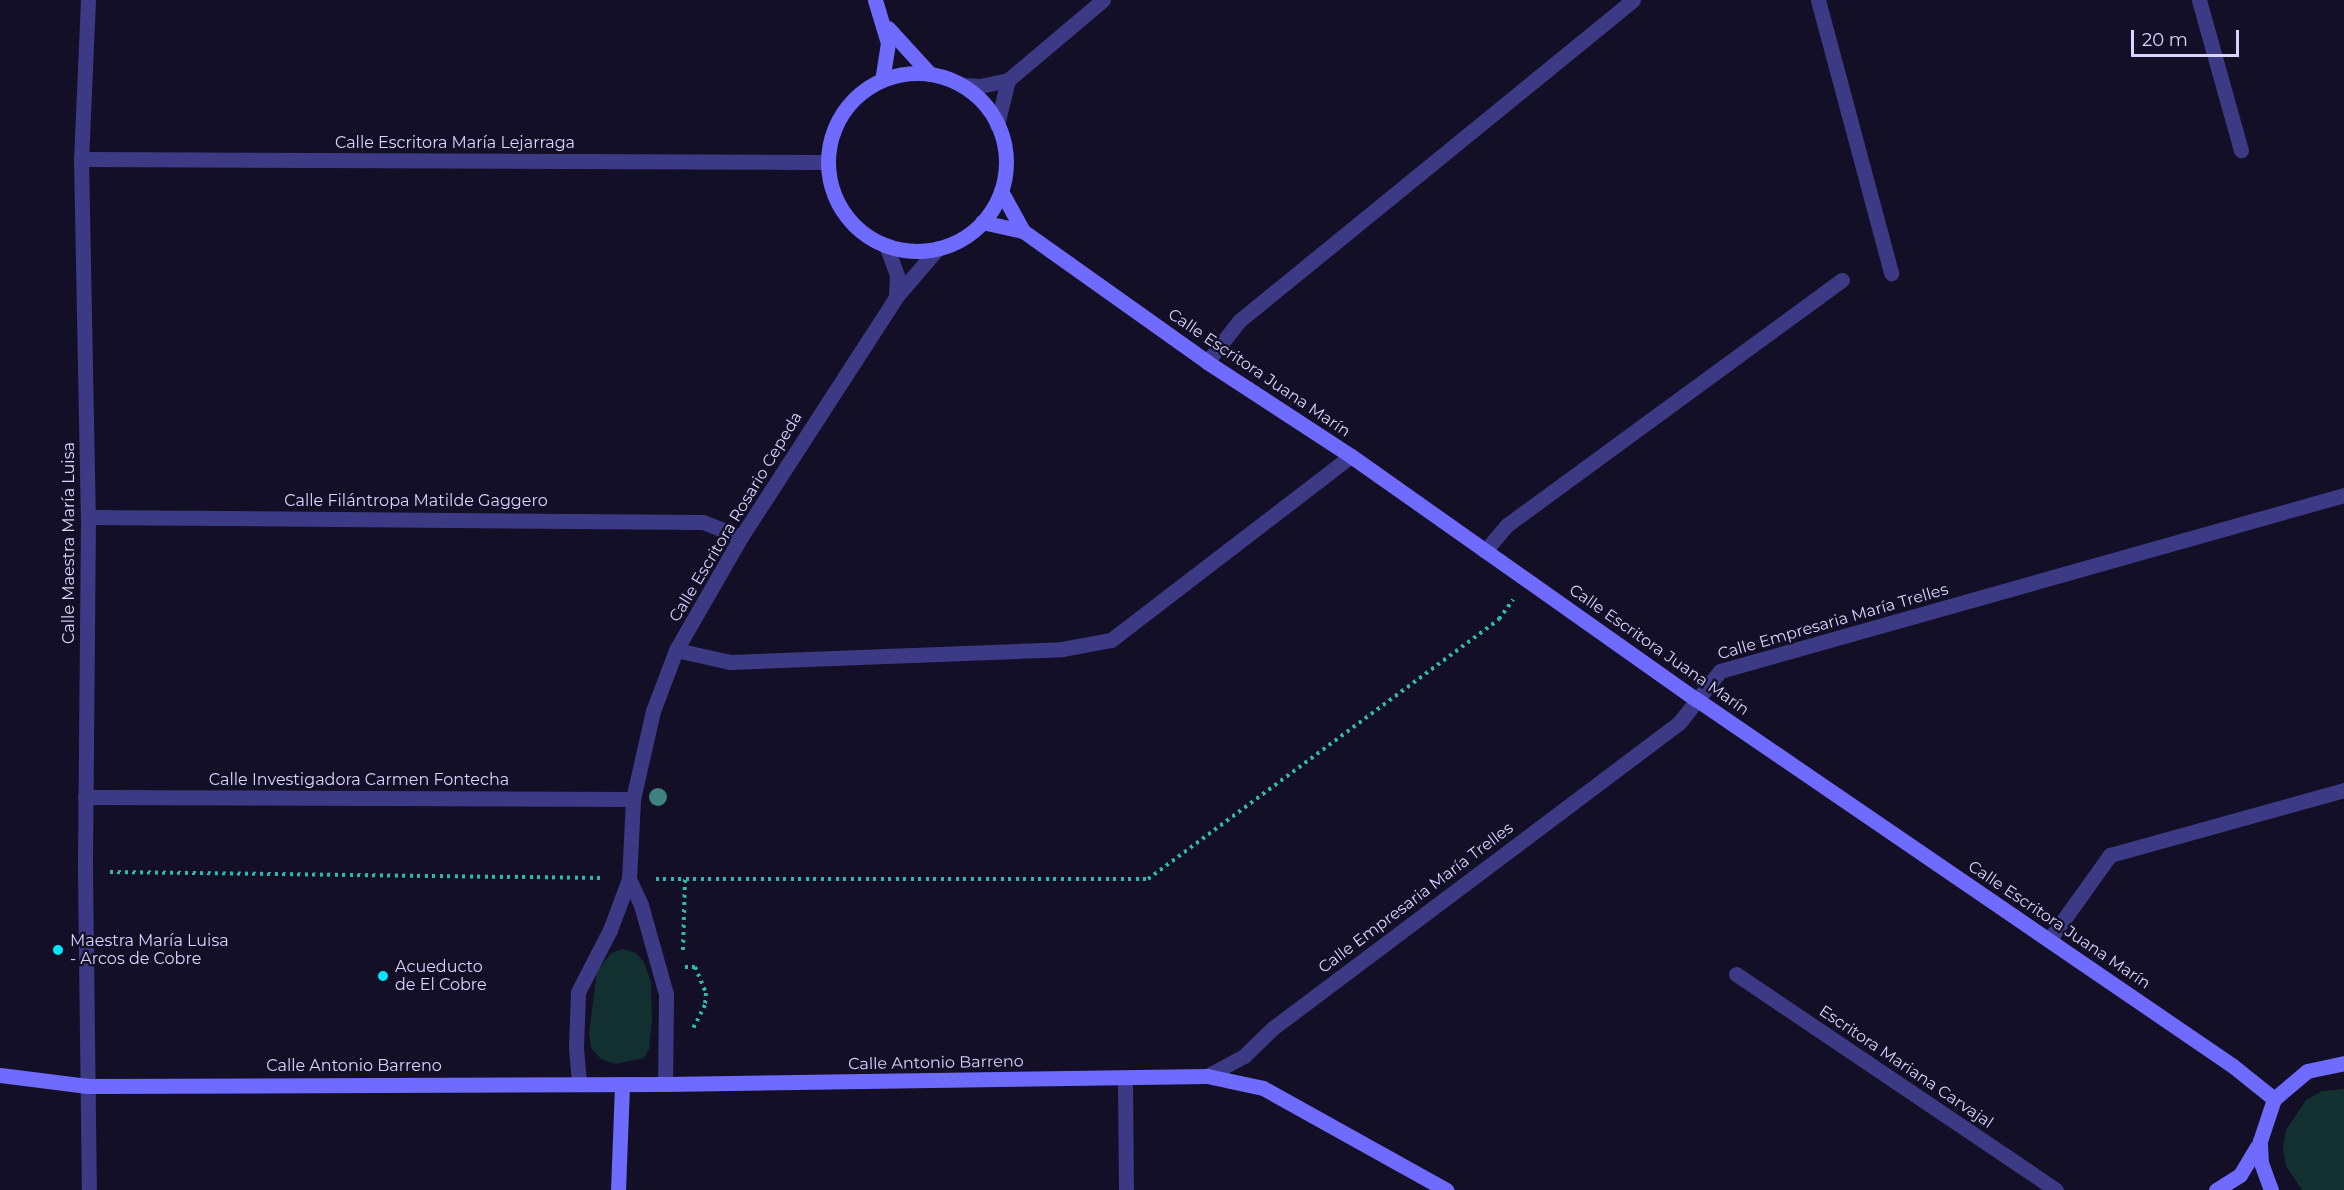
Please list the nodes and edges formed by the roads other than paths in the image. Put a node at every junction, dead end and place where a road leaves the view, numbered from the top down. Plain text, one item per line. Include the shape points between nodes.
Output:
1 (88, 0) edge
2 (875, 0) edge
3 (1103, 0) edge
4 (1633, 0) edge
5 (1818, 0) edge
6 (2199, 0) edge
7 (883, 20) junction
8 (930, 74) junction
9 (882, 80) junction
10 (1008, 80) junction
11 (962, 85) junction
12 (997, 125) junction
13 (2241, 150) dead end
14 (81, 159) junction
15 (828, 162) junction
16 (1001, 191) junction
17 (982, 222) junction
18 (1023, 231) junction
19 (886, 245) junction
20 (938, 248) junction
21 (1891, 273) dead end
22 (1842, 280) dead end
23 (896, 297) junction
24 (1207, 362) junction
25 (1350, 456) junction
26 (2344, 495) edge
27 (88, 517) junction
28 (741, 537) junction
29 (1485, 551) junction
30 (676, 650) junction
31 (1696, 699) junction
32 (2344, 790) edge
33 (85, 797) junction
34 (633, 799) junction
35 (629, 879) junction
36 (2049, 940) junction
37 (1736, 975) dead end
38 (2344, 1063) edge
39 (0, 1075) edge
40 (1207, 1076) junction
41 (1125, 1080) junction
42 (579, 1082) junction
43 (622, 1084) junction
44 (665, 1084) junction
45 (87, 1086) junction
46 (2274, 1100) junction
47 (2260, 1141) junction
48 (89, 1190) edge
49 (618, 1190) edge
50 (1126, 1190) edge
51 (1446, 1190) edge
52 (2056, 1190) edge
53 (2216, 1190) edge
54 (2271, 1190) edge

1 - 14 street, Calle Maestra María Luisa
2 - 7 street
3 - 10 street
4 - 24 street via 1239,321
5 - 21 street
6 - 13 street
7 - 8 street via 910,57
7 - 9 street via 888,43
8 - 9 street via 902,74
8 - 11 street
9 - 15 street via 849,104 838,122
10 - 11 street
10 - 12 street
11 - 12 street via 982,101
12 - 16 street via 1005,153
14 - 15 street, Calle Escritora María Lejarraga
14 - 27 street, Calle Maestra María Luisa
15 - 19 street via 833,189 844,212 863,232
16 - 17 street
16 - 18 street
17 - 18 street
17 - 20 street via 969,234
18 - 24 street, Calle Escritora Juana Marín
19 - 20 street via 912,250
19 - 23 street via 897,276
20 - 23 street, Calle Escritora Rosario Cepeda
22 - 29 street via 1508,525
23 - 28 street, Calle Escritora Rosario Cepeda
24 - 25 street, Calle Escritora Juana Marín
25 - 29 street, Calle Escritora Juana Marín
25 - 30 street via 1111,640 1062,649 730,662
26 - 31 street, Calle Empresaria María Trelles via 1720,671
27 - 28 street, Calle Filántropa Matilde Gaggero via 703,522
27 - 33 street, Calle Maestra María Luisa
28 - 30 street, Calle Escritora Rosario Cepeda
29 - 31 street, Calle Escritora Juana Marín
30 - 34 street, Calle Escritora Rosario Cepeda via 653,711
31 - 36 street, Calle Escritora Juana Marín
31 - 40 street, Calle Empresaria María Trelles via 1679,723 1273,1028 1244,1056
32 - 36 street via 2110,855
33 - 34 street, Calle Investigadora Carmen Fontecha
33 - 45 street, Calle Maestra María Luisa
34 - 35 street, Calle Escritora Rosario Cepeda
35 - 42 street via 610,930 578,992
35 - 44 street via 662,974
36 - 46 street, Calle Escritora Juana Marín via 2233,1066
37 - 52 street, Escritora Mariana Carvajal
38 - 46 street via 2307,1071
39 - 45 street, Calle Antonio Barreno
40 - 41 street, Calle Antonio Barreno
40 - 51 street, Calle Antonio Barreno via 1263,1088
41 - 44 street, Calle Antonio Barreno
41 - 50 street
42 - 43 street, Calle Antonio Barreno
42 - 45 street, Calle Antonio Barreno
43 - 44 street, Calle Antonio Barreno
43 - 49 street
45 - 48 street, Calle Maestra María Luisa
46 - 47 street via 2264,1119
47 - 53 street via 2250,1165
47 - 54 street via 2261,1163

